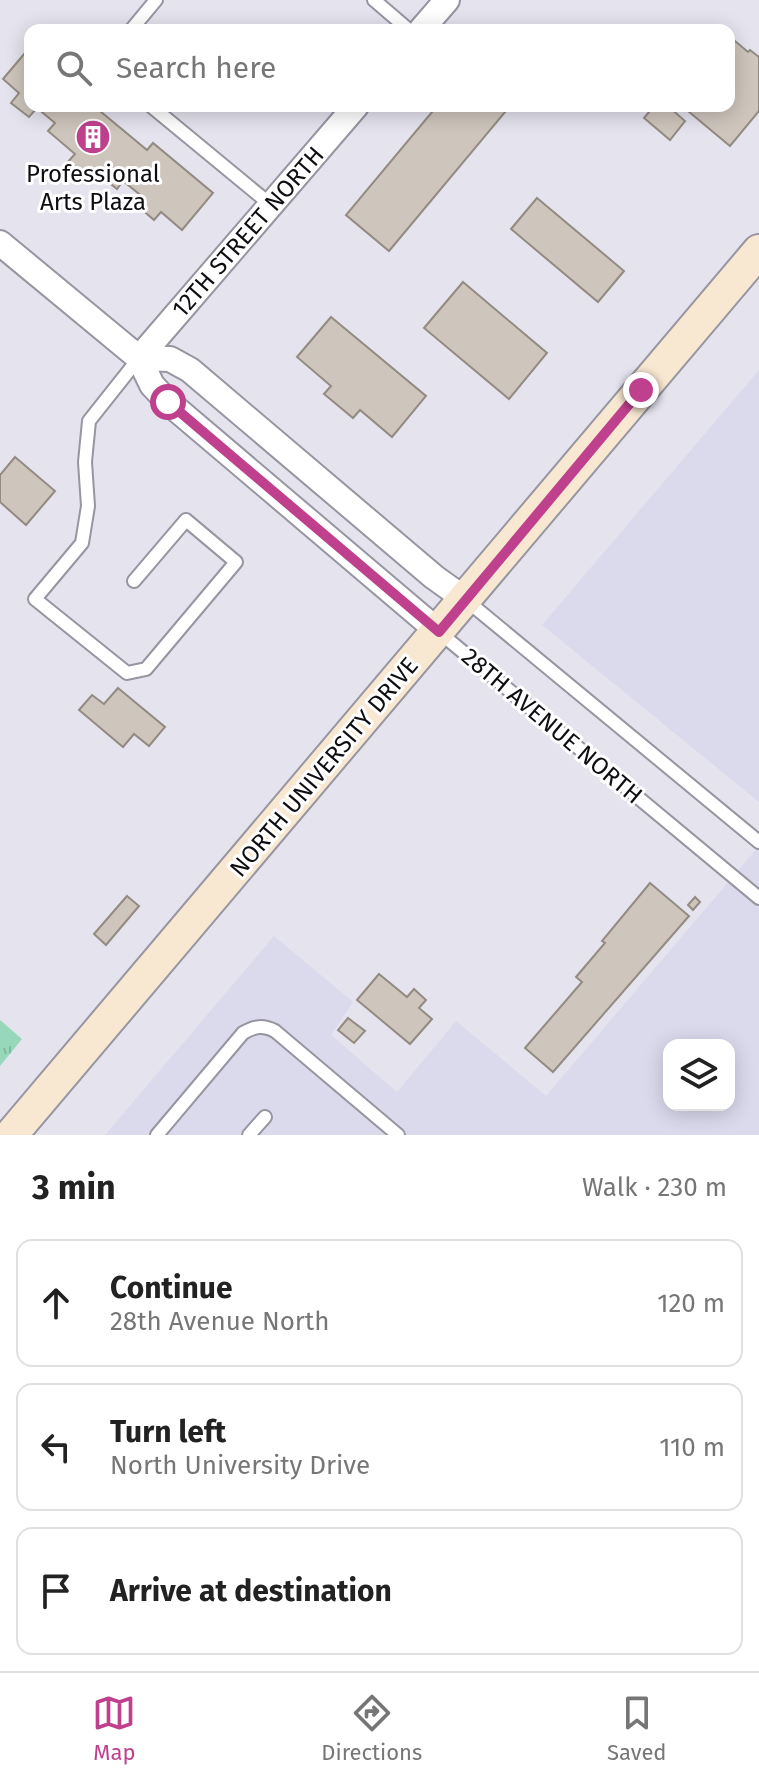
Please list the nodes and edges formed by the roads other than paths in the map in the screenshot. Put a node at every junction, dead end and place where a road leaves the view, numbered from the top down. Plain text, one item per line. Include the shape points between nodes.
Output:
1 (156, 0) edge
2 (374, 0) edge
3 (447, 0) edge
4 (136, 24) edge
5 (402, 24) edge
6 (426, 24) edge
7 (158, 112) edge
8 (351, 112) edge
9 (271, 205) junction
10 (0, 243) edge
11 (759, 251) edge
12 (139, 358) junction
13 (134, 581) dead end
14 (466, 600) junction
15 (439, 632) junction
16 (759, 842) edge
17 (759, 898) edge
18 (265, 1117) dead end
19 (161, 1130) edge
20 (11, 1135) edge
21 (176, 1135) edge
22 (249, 1135) edge
23 (398, 1135) edge

1 - 4 lane
2 - 5 lane
3 - 6 street
7 - 9 lane
8 - 9 street, 12TH STREET NORTH
9 - 12 street, 12TH STREET NORTH
10 - 12 street, 28TH AVENUE NORTH
11 - 14 main road, NORTH UNIVERSITY DRIVE
12 - 13 lane via 89,421 82,543 35,599 127,673 146,669 236,562 186,520
12 - 14 street, 28TH AVENUE NORTH via 170,359 190,370
12 - 15 street, 28TH AVENUE NORTH via 152,385 168,402
14 - 15 main road, NORTH UNIVERSITY DRIVE
14 - 16 lane, 28TH AVENUE NORTH
15 - 17 lane, 28TH AVENUE NORTH
15 - 20 main road, NORTH UNIVERSITY DRIVE
18 - 22 lane
19 - 21 lane
19 - 23 lane via 243,1033 266,1027

